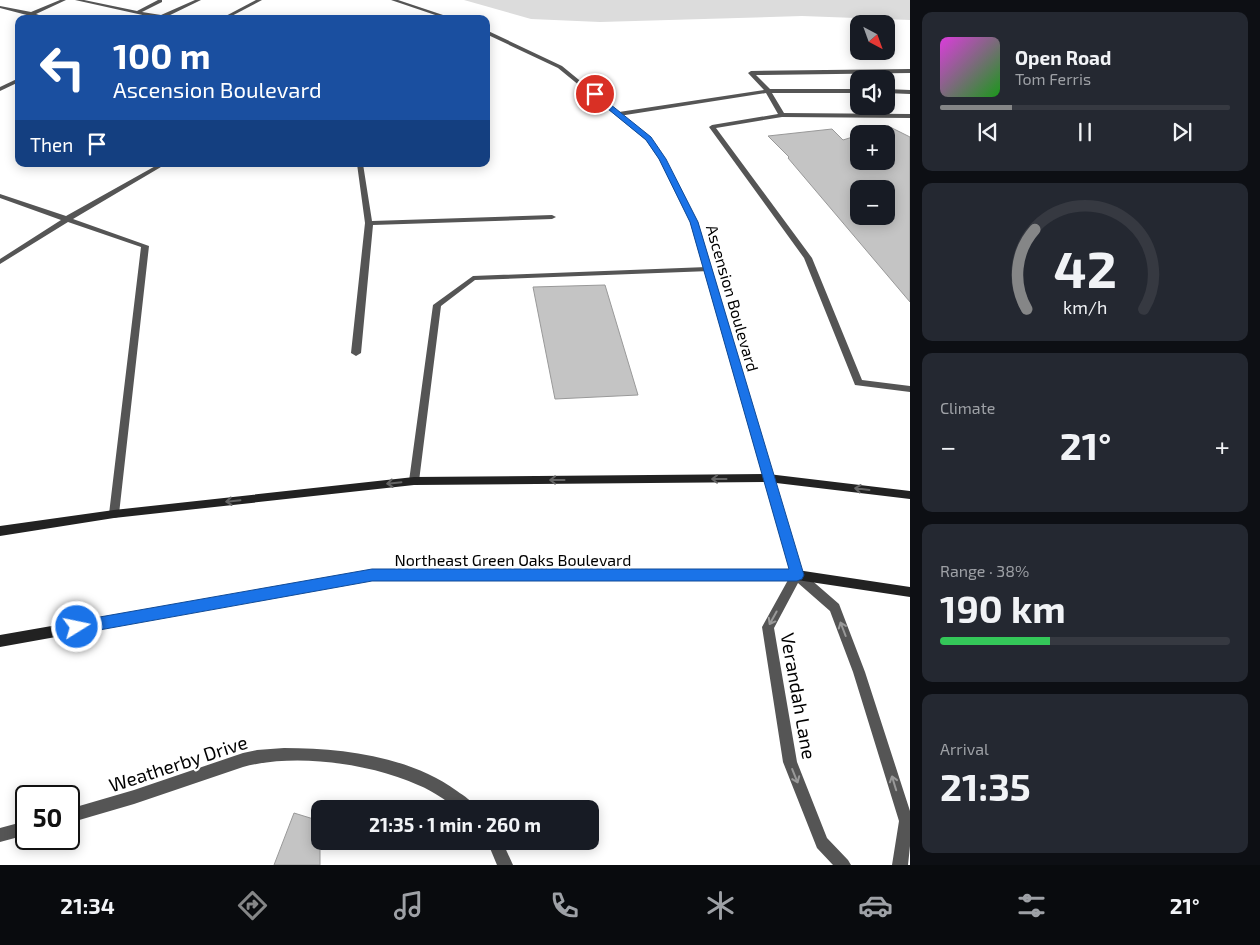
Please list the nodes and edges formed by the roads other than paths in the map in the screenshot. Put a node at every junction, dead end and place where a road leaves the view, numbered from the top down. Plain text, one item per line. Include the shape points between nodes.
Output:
1 (64, 0) edge
2 (78, 0) edge
3 (199, 0) edge
4 (260, 0) edge
5 (393, 0) edge
6 (160, 1) dead end
7 (119, 3) dead end
8 (111, 6) junction
9 (0, 7) edge
10 (138, 12) junction
11 (31, 14) junction
12 (35, 15) edge
13 (148, 15) edge
14 (166, 15) edge
15 (230, 15) edge
16 (440, 15) edge
17 (490, 34) edge
18 (910, 71) edge
19 (15, 82) edge
20 (0, 88) edge
21 (768, 91) junction
22 (850, 91) edge
23 (895, 92) edge
24 (910, 92) edge
25 (618, 114) junction
26 (782, 115) junction
27 (910, 116) edge
28 (158, 167) edge
29 (360, 167) edge
30 (0, 196) edge
31 (552, 217) dead end
32 (67, 219) junction
33 (369, 223) junction
34 (0, 262) edge
35 (707, 269) junction
36 (356, 354) dead end
37 (910, 389) edge
38 (768, 478) junction
39 (414, 481) junction
40 (910, 495) edge
41 (114, 514) junction
42 (0, 530) edge
43 (797, 575) junction
44 (910, 592) edge
45 (0, 641) edge
46 (459, 800) edge
47 (80, 813) edge
48 (15, 831) edge
49 (0, 834) edge
50 (498, 850) edge
51 (505, 865) edge
52 (843, 865) edge
53 (900, 865) edge

1 - 11 street
2 - 8 street
3 - 14 street
4 - 15 street
5 - 16 street
6 - 10 street
7 - 8 street
8 - 10 street
9 - 11 street
10 - 13 street
11 - 12 street
17 - 25 street, Ascension Boulevard via 560,67
18 - 21 street via 751,73
19 - 20 street
21 - 22 street
21 - 25 street
21 - 26 street
23 - 24 street
25 - 35 street, Ascension Boulevard via 648,139 662,159 694,222
26 - 27 street
26 - 37 street via 712,127 808,258 858,383
28 - 32 street
29 - 33 street
30 - 32 street
31 - 33 street
32 - 34 street
32 - 41 street via 145,246
33 - 36 street
35 - 38 street, Ascension Boulevard
35 - 39 street via 473,278 437,305
38 -> 39 main road
40 -> 38 main road
38 - 43 street, Ascension Boulevard
39 -> 41 main road
41 - 42 main road
43 - 44 main road, Northeast Green Oaks Boulevard
43 - 45 main road, Northeast Green Oaks Boulevard via 372,575
43 -> 52 street, Verandah Lane via 768,627 770,644 790,762 822,843
53 -> 43 street via 906,821 856,664 835,608
46 - 47 street, Weatherby Drive via 407,773 365,760 317,755 256,757
48 - 49 street
50 - 51 street

